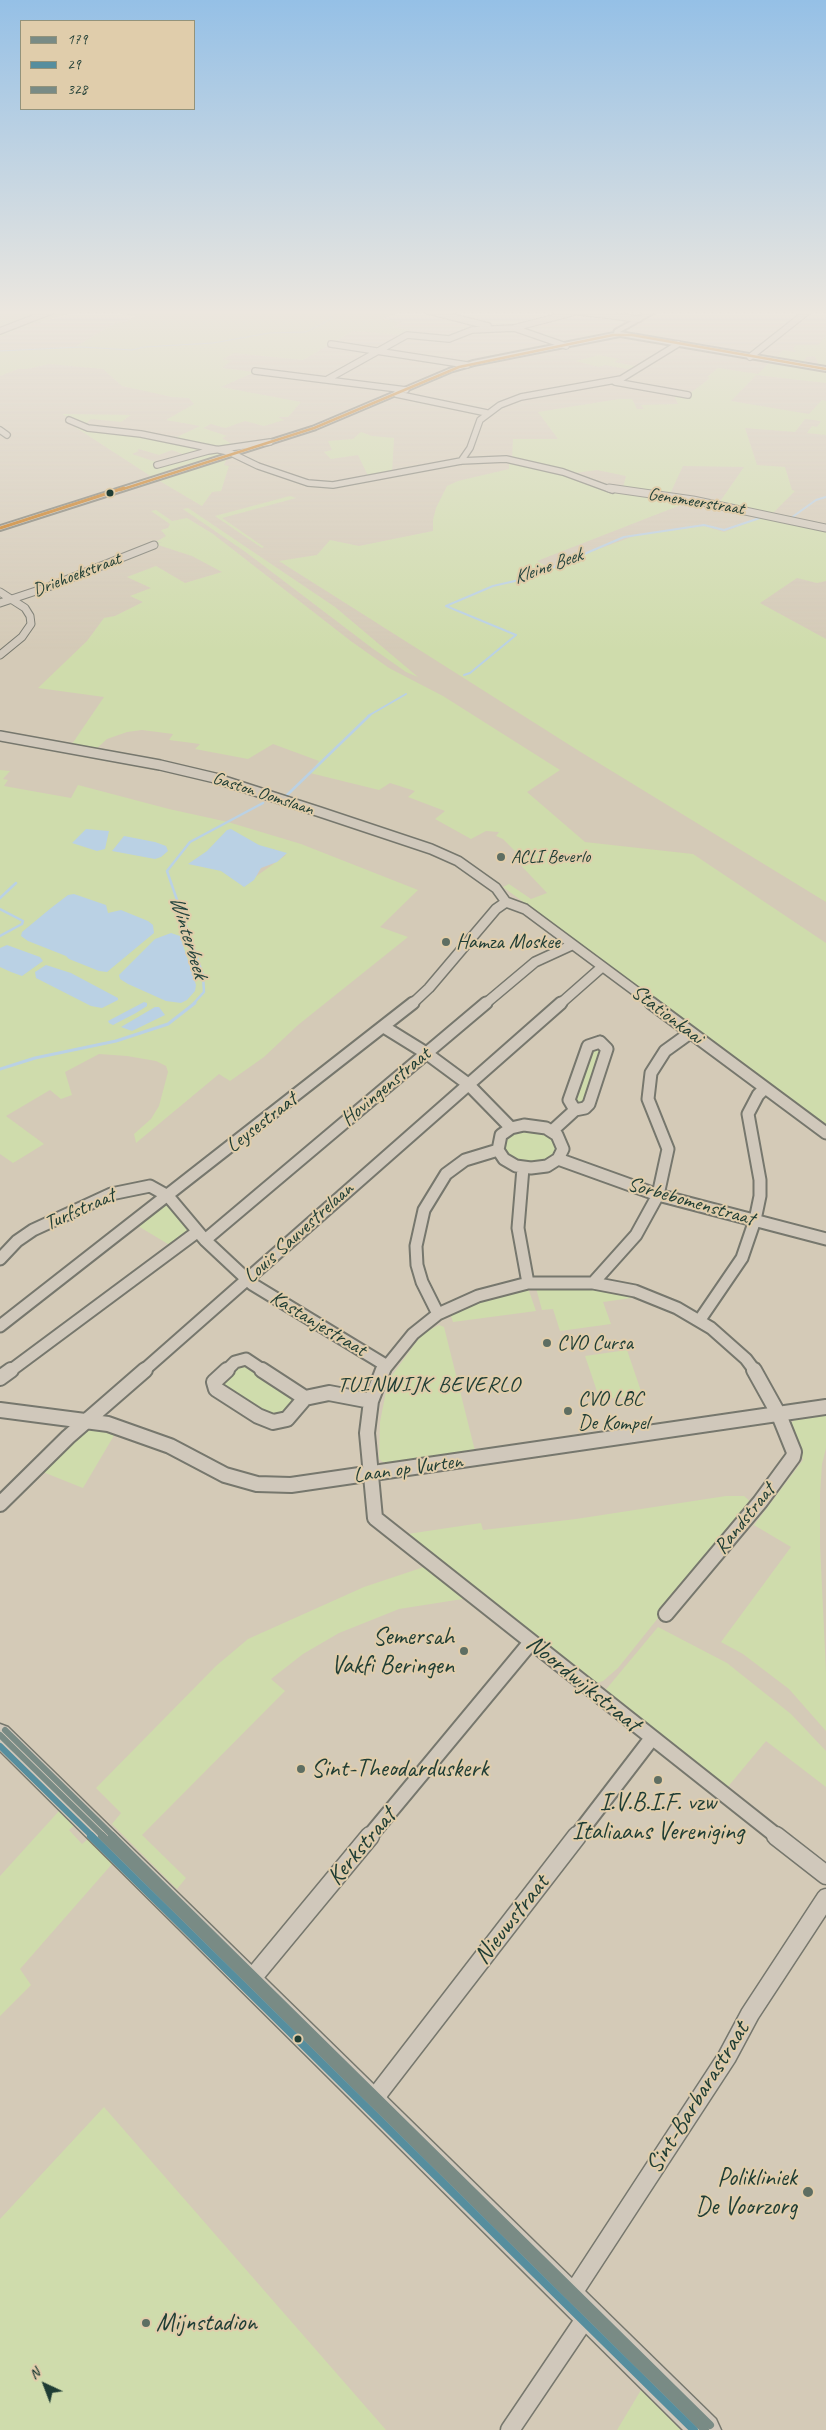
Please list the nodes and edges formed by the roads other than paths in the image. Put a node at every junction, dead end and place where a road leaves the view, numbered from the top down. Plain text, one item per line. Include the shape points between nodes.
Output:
1 (79, 424) edge
2 (323, 424) edge
3 (478, 424) edge
4 (0, 430) edge
5 (8, 435) dead end
6 (270, 442) junction
7 (470, 448) junction
8 (218, 449) junction
9 (234, 454) junction
10 (477, 459) junction
11 (461, 461) junction
12 (157, 465) dead end
13 (0, 528) edge
14 (826, 528) edge
15 (154, 545) dead end
16 (0, 592) edge
17 (12, 599) junction
18 (0, 602) edge
19 (0, 655) edge
20 (0, 736) edge
21 (506, 902) junction
22 (572, 945) junction
23 (602, 967) junction
24 (384, 1027) junction
25 (690, 1033) junction
26 (426, 1053) junction
27 (468, 1084) junction
28 (765, 1088) junction
29 (575, 1110) junction
30 (511, 1128) junction
31 (552, 1131) junction
32 (826, 1133) edge
33 (498, 1150) junction
34 (558, 1158) junction
35 (523, 1168) junction
36 (658, 1195) junction
37 (168, 1196) junction
38 (755, 1220) junction
39 (201, 1236) junction
40 (826, 1239) edge
41 (0, 1259) edge
42 (248, 1279) junction
43 (528, 1283) junction
44 (593, 1283) junction
45 (438, 1314) junction
46 (699, 1321) junction
47 (0, 1326) edge
48 (387, 1366) junction
49 (0, 1378) edge
50 (826, 1397) edge
51 (305, 1398) junction
52 (371, 1401) junction
53 (822, 1407) edge
54 (0, 1410) edge
55 (779, 1415) junction
56 (86, 1420) junction
57 (370, 1475) junction
58 (0, 1504) edge
59 (666, 1614) dead end
60 (531, 1642) junction
61 (0, 1735) edge
62 (652, 1738) junction
63 (826, 1875) edge
64 (826, 1898) edge
65 (249, 1982) junction
66 (373, 2103) junction
67 (579, 2306) junction
68 (510, 2430) edge
69 (705, 2430) edge

1 - 8 street, Genemeerstraat
2 - 6 street
3 - 7 street
4 - 5 street
6 - 8 street, Genemeerstraat
6 - 9 street
7 - 10 street
7 - 11 street
8 - 9 street, Genemeerstraat
8 - 12 street, Genemeerstraat
9 - 11 street, Genemeerstraat via 273,472 323,485
9 - 13 street
10 - 11 street, Genemeerstraat
10 - 14 street, Genemeerstraat via 514,460 563,472 613,490 693,500
15 - 17 street, Driehoekstraat
16 - 17 street
17 - 18 street, Driehoekstraat
17 - 19 street via 25,608 31,624 22,637
20 - 21 street, Gaston Oomslaan via 215,778 320,812 458,861 496,888
21 - 22 street, Stationkaai via 524,910
21 - 24 street, Leysestraat via 496,909 429,988
22 - 23 street, Stationkaai
22 - 26 street, Hovingenstraat via 535,962
23 - 25 street, Stationkaai
23 - 27 street, Louis Sauvestrelaan
24 - 26 street
24 - 37 street, Leysestraat
25 - 28 street, Stationkaai
25 - 36 street via 665,1051 651,1073 648,1088 651,1111 668,1149
26 - 27 street
26 - 39 street, Hovingenstraat
27 - 30 street
27 - 42 street, Louis Sauvestrelaan
28 - 32 street, Stationkaai
28 - 38 street via 748,1114 760,1180
29 - 29 street via 589,1104 607,1049 603,1043 595,1042 588,1046 569,1100
29 - 31 street
30 - 31 street via 532,1125
30 - 33 street via 501,1135
31 - 34 street via 562,1144
33 - 35 street via 504,1159
33 - 45 street via 465,1160 446,1174 424,1210 418,1227 417,1265
34 - 35 street via 547,1166
34 - 36 street, Sorbebomenstraat
35 - 43 street via 518,1228
36 - 38 street, Sorbebomenstraat
36 - 44 street via 636,1235
37 - 39 street, Kastanjestraat
37 - 41 street, Turfstraat via 150,1186 111,1194 33,1230
37 - 47 street, Leysestraat
38 - 40 street, Sorbebomenstraat
38 - 46 street via 742,1258
39 - 42 street, Kastanjestraat
39 - 49 street, Hovingenstraat
42 - 48 street, Kastanjestraat
42 - 56 street, Louis Sauvestrelaan
43 - 44 street, Randstraat
43 - 45 street, Noordwijkstraat via 478,1296
44 - 46 street, Randstraat via 655,1298
45 - 48 street, Noordwijkstraat via 413,1334
46 - 55 street, Randstraat via 721,1336 746,1360 759,1376
48 - 52 street, Noordwijkstraat
50 - 53 street
51 - 51 street via 246,1359 238,1360 214,1382 216,1389 273,1422 287,1419
51 - 52 street via 329,1393
52 - 57 street, Noordwijkstraat via 367,1432
53 - 55 street, Laan op Vurten
54 - 56 street, Laan op Vurten
55 - 57 street, Laan op Vurten
55 - 59 street, Randstraat via 794,1452 791,1463
56 - 57 street, Laan op Vurten via 108,1424 170,1446 225,1475 257,1484 291,1485
56 - 58 street, Louis Sauvestrelaan
57 - 60 street, Noordwijkstraat via 375,1518
60 - 62 street, Noordwijkstraat
60 - 65 street, Kerkstraat
61 - 65 main road
62 - 63 street, Noordwijkstraat
62 - 66 street, Nieuwstraat
64 - 67 street, Sint-Barbarastraat via 750,2014
65 - 66 main road
66 - 67 main road
67 - 68 street, Sint-Barbarastraat
67 - 69 main road

